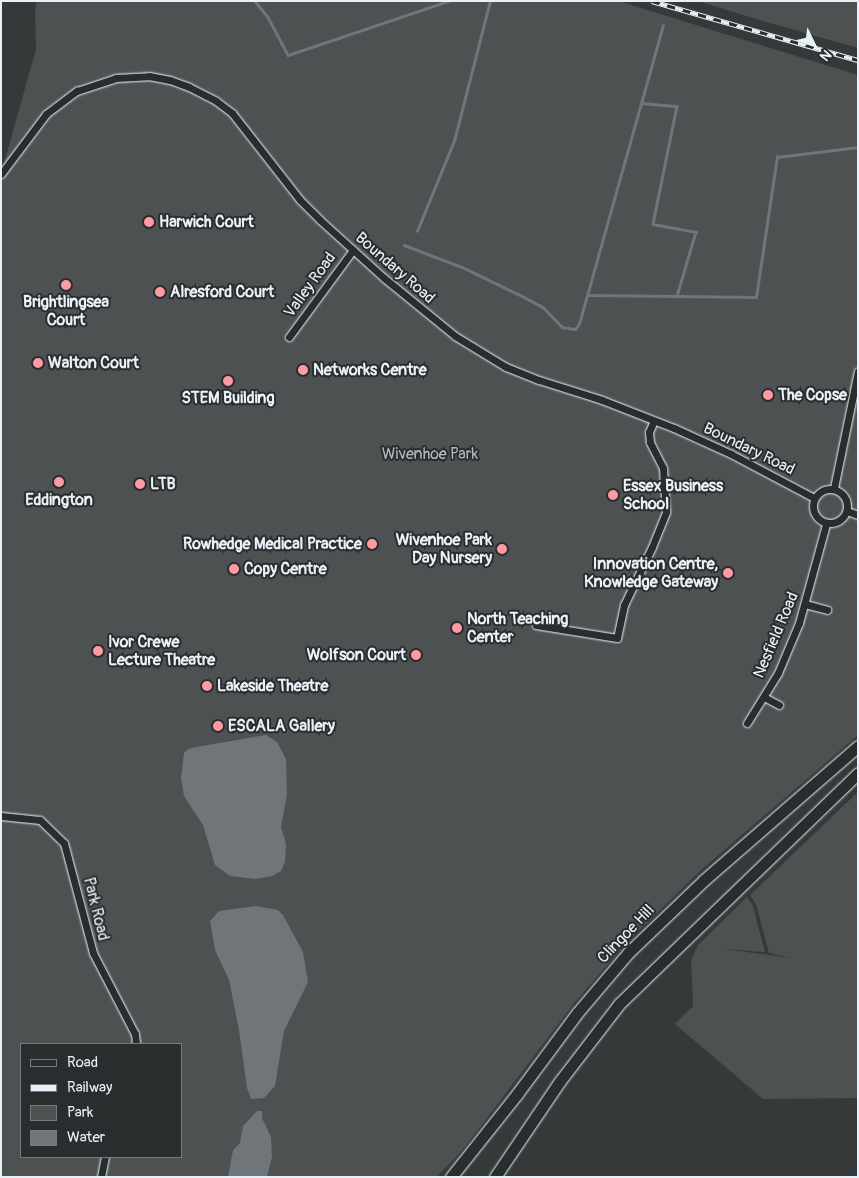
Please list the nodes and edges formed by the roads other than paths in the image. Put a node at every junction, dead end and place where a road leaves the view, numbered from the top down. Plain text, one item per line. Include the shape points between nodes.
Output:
1 (1, 174) edge
2 (353, 250) junction
3 (289, 337) dead end
4 (858, 370) edge
5 (841, 405) dead end
6 (850, 406) junction
7 (654, 421) junction
8 (834, 488) junction
9 (814, 498) junction
10 (847, 511) junction
11 (858, 515) edge
12 (826, 524) junction
13 (805, 604) junction
14 (827, 610) dead end
15 (536, 625) dead end
16 (764, 697) junction
17 (779, 705) dead end
18 (747, 723) dead end
19 (858, 746) edge
20 (858, 772) edge
21 (1, 816) edge
22 (136, 1043) edge
23 (105, 1158) edge
24 (101, 1177) edge
25 (451, 1177) edge
26 (494, 1177) edge

1 - 2 street, Boundary Road via 46,114 77,91 116,78 149,76 170,80 202,93 232,113 300,200
2 - 3 street, Valley Road
2 - 7 street, Boundary Road via 455,336 506,367
4 - 6 street
5 - 6 street
6 - 8 street
7 - 9 street, Boundary Road via 731,454
7 - 15 street via 649,432 650,442 662,468 666,512 624,604 617,638
8 - 9 street via 823,490
8 - 10 street via 848,502
9 - 12 street via 815,513
10 - 11 street
10 - 12 street via 839,521
12 - 13 street, Nesfield Road
13 - 14 street
13 - 16 street, Nesfield Road via 788,651
16 - 17 street
16 - 18 street, Nesfield Road
19 - 25 main road, Clingoe Hill via 704,880 628,953 584,1004
20 - 26 main road via 619,1004 560,1081
21 - 22 street, Park Road via 40,820 64,843 93,953 135,1034
23 - 24 street

